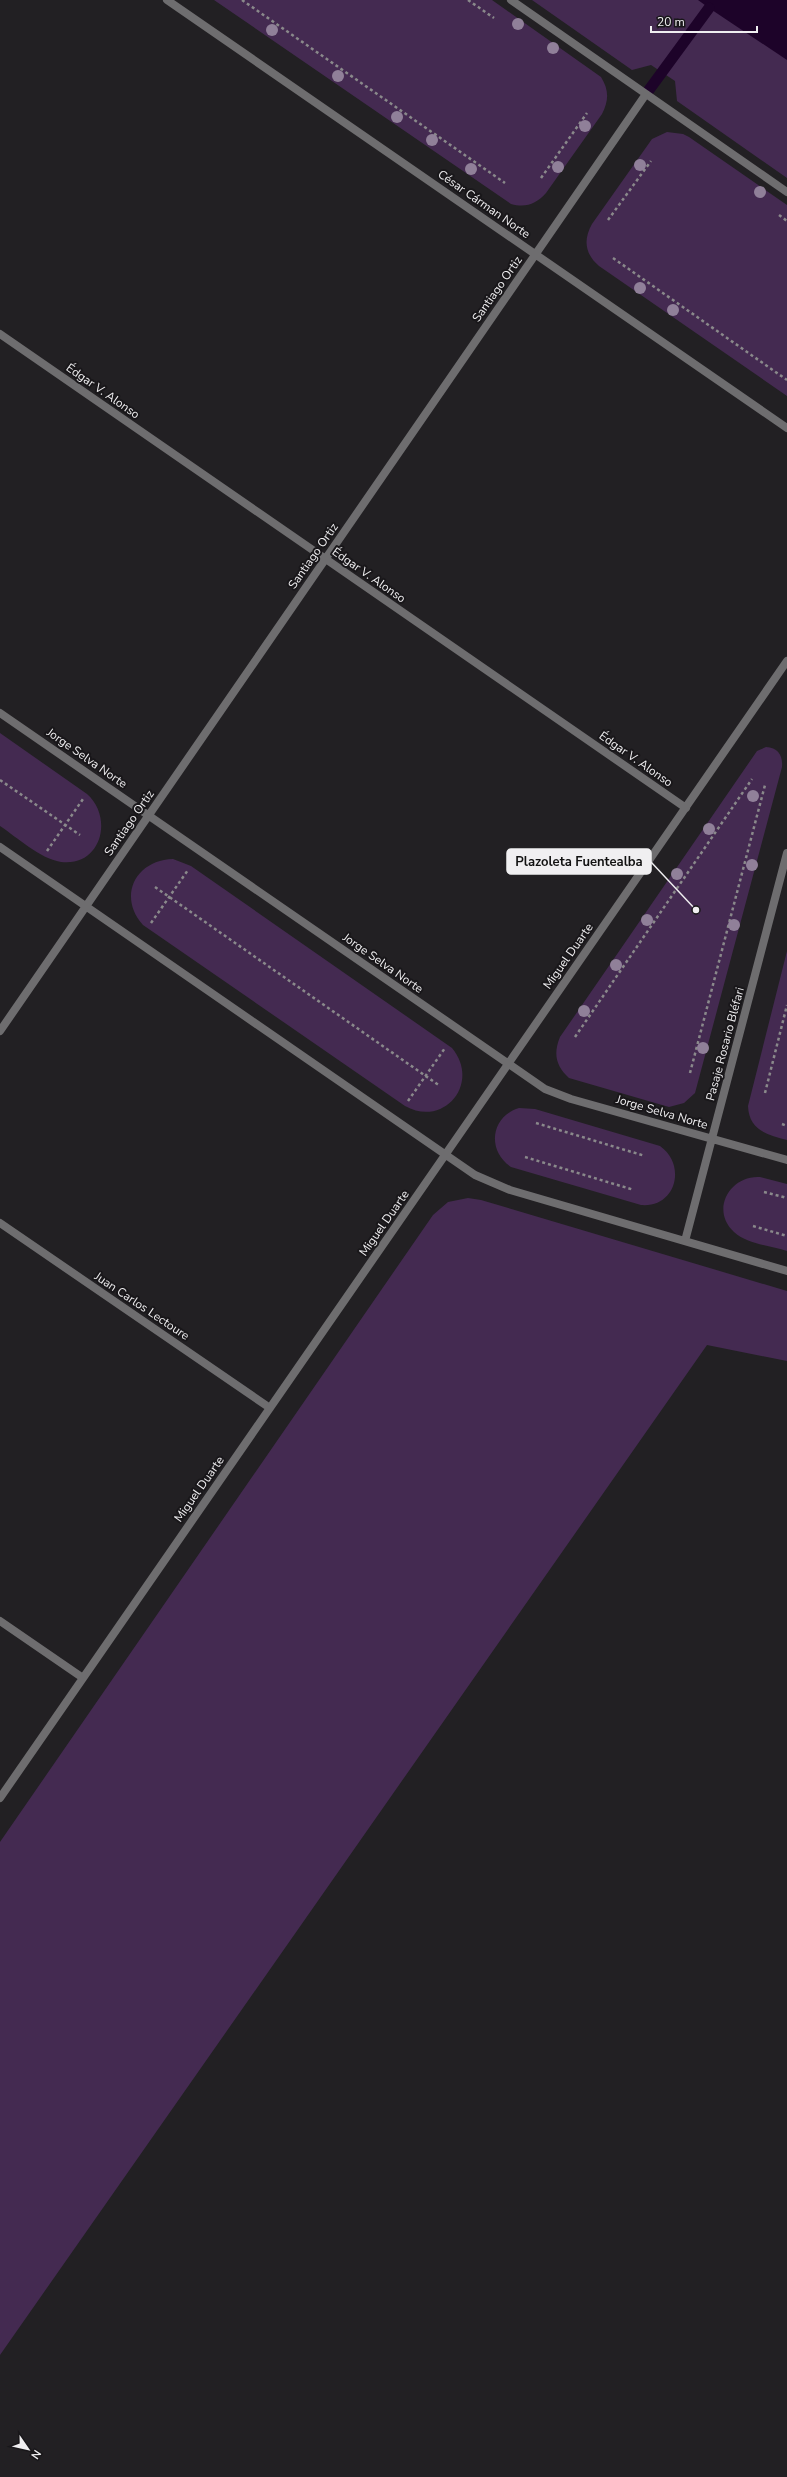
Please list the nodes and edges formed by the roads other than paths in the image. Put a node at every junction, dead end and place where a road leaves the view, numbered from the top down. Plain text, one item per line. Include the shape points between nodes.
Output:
1 (168, 0) edge
2 (512, 0) edge
3 (646, 94) junction
4 (787, 192) edge
5 (536, 254) junction
6 (0, 334) edge
7 (787, 428) edge
8 (325, 559) junction
9 (787, 661) edge
10 (0, 713) edge
11 (686, 808) junction
12 (149, 816) junction
13 (0, 847) edge
14 (787, 853) edge
15 (86, 906) junction
16 (0, 1031) edge
17 (508, 1065) junction
18 (713, 1139) junction
19 (446, 1155) junction
20 (787, 1160) edge
21 (0, 1223) edge
22 (686, 1241) junction
23 (787, 1272) edge
24 (270, 1408) junction
25 (0, 1621) edge
26 (83, 1678) junction
27 (0, 1798) edge

1 - 5 street, César Cárman Norte
2 - 3 street
3 - 4 street
3 - 5 street, Santiago Ortiz
5 - 7 street, César Cárman Norte
5 - 8 street, Santiago Ortiz
6 - 8 street, Édgar V. Alonso
8 - 11 street, Édgar V. Alonso
8 - 12 street, Santiago Ortiz
9 - 11 street, Miguel Duarte
10 - 12 street, Jorge Selva Norte
11 - 17 street, Miguel Duarte
12 - 15 street, Santiago Ortiz
12 - 17 street, Jorge Selva Norte
13 - 15 street
14 - 18 street, Pasaje Rosario Bléfari
15 - 16 street, Santiago Ortiz
15 - 19 street
17 - 18 street, Jorge Selva Norte via 558,1095
17 - 19 street, Miguel Duarte
18 - 20 street, Jorge Selva Norte
18 - 22 street, Pasaje Rosario Bléfari
19 - 22 street via 475,1175 498,1186
19 - 24 street, Miguel Duarte
21 - 24 street, Juan Carlos Lectoure
22 - 23 street
24 - 26 street, Miguel Duarte
25 - 26 street
26 - 27 street, Miguel Duarte

